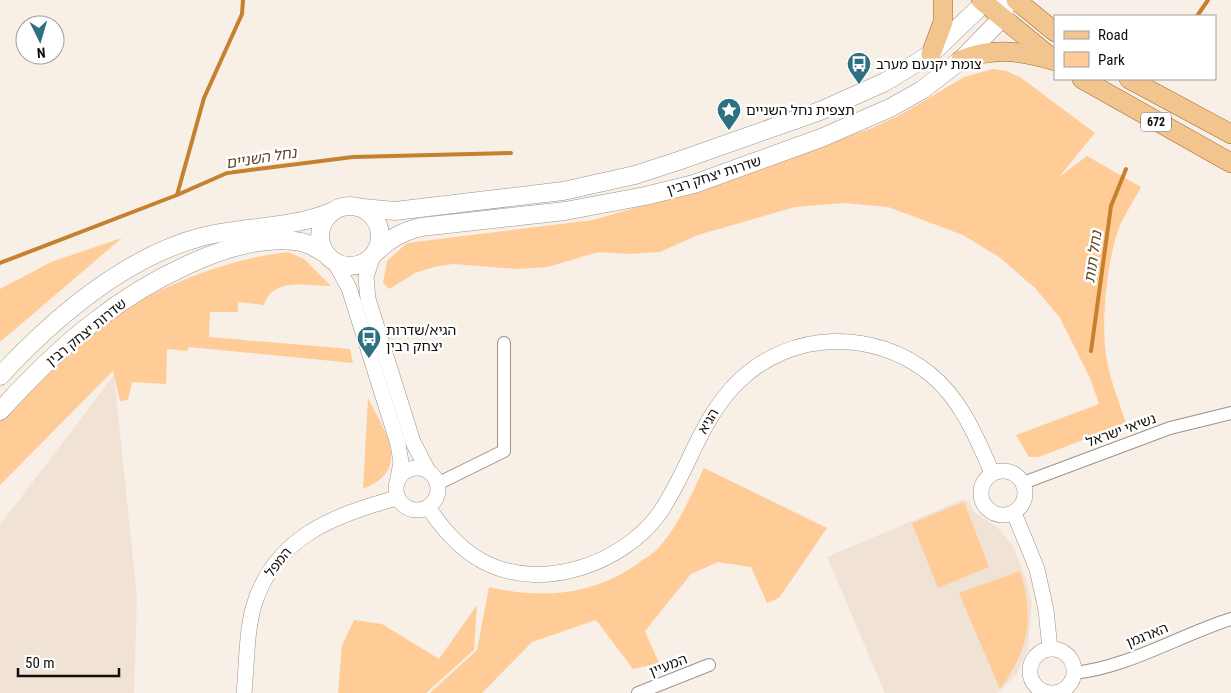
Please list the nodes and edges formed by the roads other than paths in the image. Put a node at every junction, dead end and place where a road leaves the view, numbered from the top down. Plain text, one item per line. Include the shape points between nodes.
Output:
1 (943, 0) edge
2 (1007, 0) edge
3 (1016, 0) edge
4 (986, 1) edge
5 (1002, 18) junction
6 (1054, 31) edge
7 (931, 54) junction
8 (961, 60) junction
9 (1054, 60) edge
10 (1054, 61) edge
11 (1084, 80) edge
12 (1131, 80) edge
13 (1231, 134) edge
14 (1231, 163) edge
15 (363, 208) junction
16 (331, 212) junction
17 (374, 254) junction
18 (330, 258) junction
19 (504, 344) dead end
20 (0, 376) edge
21 (0, 411) edge
22 (1231, 412) edge
23 (428, 471) junction
24 (992, 473) junction
25 (398, 478) junction
26 (1023, 483) junction
27 (438, 484) junction
28 (397, 498) junction
29 (428, 507) junction
30 (1014, 513) junction
31 (1231, 619) edge
32 (1050, 649) junction
33 (709, 665) dead end
34 (1073, 673) junction
35 (1031, 689) edge
36 (244, 693) edge
37 (638, 693) edge

1 - 7 main road via 943,22
2 - 5 main road, שדרות יצחק רבין
3 - 6 main road
4 - 5 main road
4 - 7 main road, שדרות יצחק רבין
5 - 8 main road, שדרות יצחק רבין
5 - 9 main road
7 - 15 main road, שדרות יצחק רבין via 885,82 838,104 635,175 531,196 395,210
8 - 10 main road via 975,54 1010,51
8 - 17 main road, שדרות יצחק רבין via 922,90 865,119 694,184 565,211 421,227 389,239
11 - 14 main road, 672
12 - 13 main road, 672
15 - 16 main road via 351,205
15 - 17 main road via 372,214 379,228 380,242
16 - 18 main road via 322,224 320,235 321,245
16 - 20 main road, שדרות יצחק רבין via 304,221 200,237 168,248 79,303
17 - 18 main road via 360,265 349,266
17 - 23 street via 366,277 368,299 413,442
18 - 21 main road, שדרות יצחק רבין via 311,245 294,240 239,246 178,269 121,302 94,322 34,375
18 - 25 street via 349,288 398,444 401,462
19 - 27 street via 504,451
22 - 26 street, נשיאי ישראל via 1170,428
23 - 25 street via 412,469
23 - 27 street
24 - 26 street via 1013,473
24 - 29 street, הגיא via 974,432 955,401 931,374 903,355 871,343 838,340 804,344 770,358 739,380 712,412 666,503 651,524 620,550 591,564 554,573 534,574 501,569 464,548
24 - 30 street via 982,485 981,500 985,507 998,515
25 - 28 street
26 - 30 street via 1026,489 1023,503
27 - 29 street via 436,497
28 - 29 street via 412,510
28 - 36 street, המפל via 319,526 291,546 272,566 254,607
30 - 32 street via 1037,569
31 - 34 street, הארגמן via 1114,664
32 - 34 street via 1062,651 1067,656
32 - 35 street via 1033,659
33 - 37 street, המעיין
34 - 35 street via 1072,680 1061,690

